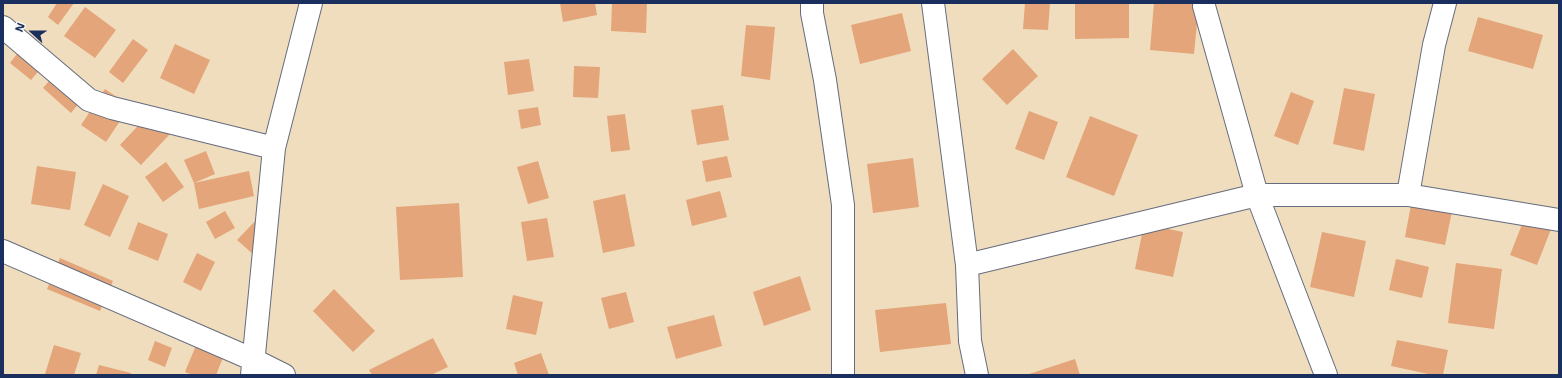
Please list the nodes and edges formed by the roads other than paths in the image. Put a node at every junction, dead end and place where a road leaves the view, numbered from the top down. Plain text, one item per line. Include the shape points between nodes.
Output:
1 (311, 3) edge
2 (812, 3) edge
3 (934, 3) edge
4 (1445, 3) edge
5 (1204, 6) dead end
6 (3, 27) edge
7 (274, 148) junction
8 (1408, 194) junction
9 (1257, 196) junction
10 (1559, 220) edge
11 (3, 251) edge
12 (967, 265) junction
13 (253, 367) edge
14 (284, 375) edge
15 (843, 375) edge
16 (977, 375) edge
17 (1326, 375) edge

1 - 7 street
2 - 15 street via 843,205
3 - 12 street
4 - 8 street via 1434,46
5 - 9 street
6 - 7 street via 89,100
7 - 13 street
8 - 9 street
8 - 10 street
9 - 12 street
9 - 17 street
11 - 13 street
12 - 16 street via 970,341
13 - 14 street

